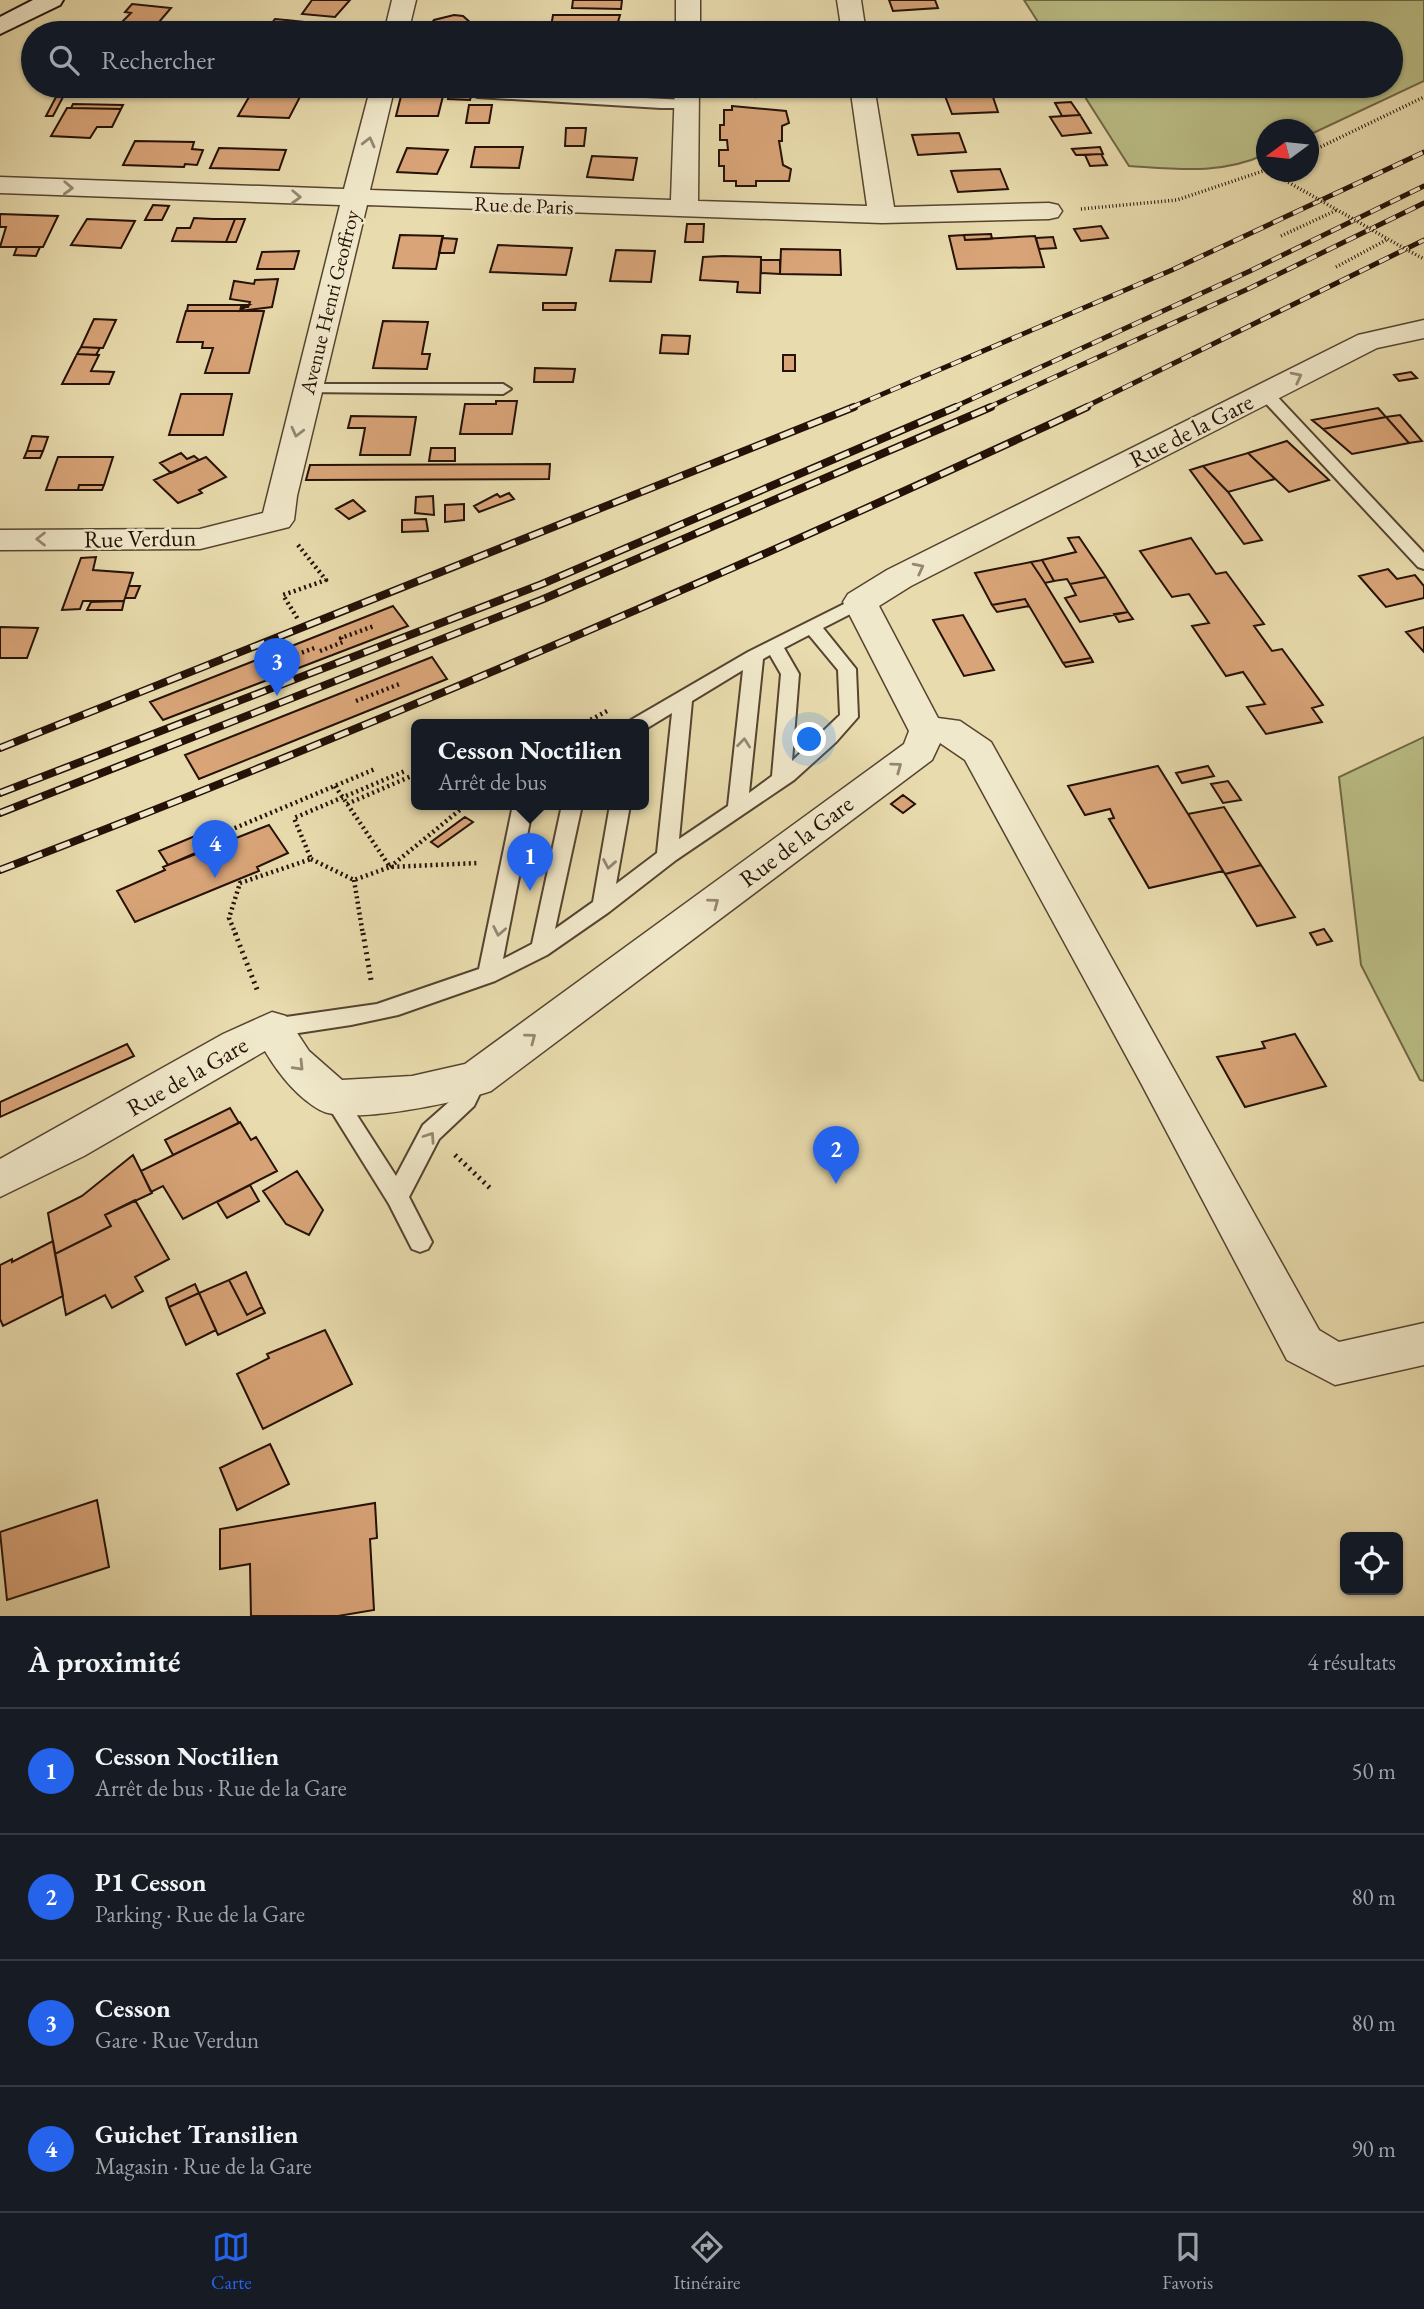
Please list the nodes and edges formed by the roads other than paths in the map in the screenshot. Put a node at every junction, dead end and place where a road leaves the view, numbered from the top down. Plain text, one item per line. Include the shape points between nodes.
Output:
1 (51, 0) edge
2 (404, 0) edge
3 (688, 0) edge
4 (849, 0) edge
5 (399, 21) edge
6 (688, 21) edge
7 (852, 21) edge
8 (0, 27) edge
9 (380, 98) edge
10 (576, 98) edge
11 (670, 98) edge
12 (687, 98) edge
13 (864, 98) edge
14 (0, 185) edge
15 (355, 199) junction
16 (684, 210) junction
17 (1049, 211) road end
18 (882, 215) junction
19 (1419, 334) edge
20 (308, 389) junction
21 (503, 389) dead end
22 (1265, 393) junction
23 (278, 520) joint
24 (0, 540) edge
25 (1424, 563) edge
26 (860, 602) junction
27 (813, 628) junction
28 (774, 646) junction
29 (754, 656) junction
30 (683, 699) junction
31 (648, 719) edge
32 (927, 731) junction
33 (782, 777) junction
34 (522, 810) edge
35 (571, 810) edge
36 (619, 810) edge
37 (737, 811) junction
38 (667, 856) junction
39 (602, 908) junction
40 (541, 948) junction
41 (488, 975) junction
42 (272, 1028) junction
43 (476, 1079) junction
44 (334, 1098) junction
45 (0, 1179) edge
46 (397, 1197) junction
47 (420, 1242) dead end
48 (1424, 1344) edge

1 - 8 street
2 - 5 street
3 - 6 street
4 - 7 street
15 -> 9 street, Avenue Henri Geoffroy
10 - 11 lane via 630,105
12 - 16 street
13 - 18 street
14 -> 15 street, Rue de Paris
15 - 16 street, Rue de Paris
15 - 20 street, Avenue Henri Geoffroy
16 - 18 street, Rue de Paris
17 - 18 street, Rue de Paris
22 -> 19 street, Rue de la Gare via 1368,341
20 - 21 lane
20 -> 23 street, Avenue Henri Geoffroy
22 - 25 lane
26 -> 22 street, Rue de la Gare
23 -> 24 street, Rue Verdun via 200,538
26 - 27 lane
26 - 32 street
27 - 28 lane
27 - 33 lane via 847,669 849,717 825,746
28 - 29 lane
28 - 33 lane via 790,674
29 - 30 lane
37 -> 29 lane
30 - 31 lane
30 - 38 lane
43 -> 32 street, Rue de la Gare via 919,751
32 - 48 street via 947,730 978,751 1303,1345 1335,1364
33 - 37 lane
34 -> 41 lane
35 - 40 lane
36 -> 39 lane
37 - 38 lane
38 - 39 lane
39 - 40 lane
40 - 41 lane
41 - 42 lane via 377,1012
42 -> 44 street, Rue de la Gare via 294,1063
42 - 45 street, Rue de la Gare via 207,1060 123,1114
43 - 44 street, Rue de la Gare via 412,1093
46 -> 43 lane via 431,1132 466,1100
44 - 46 lane
46 - 47 lane

